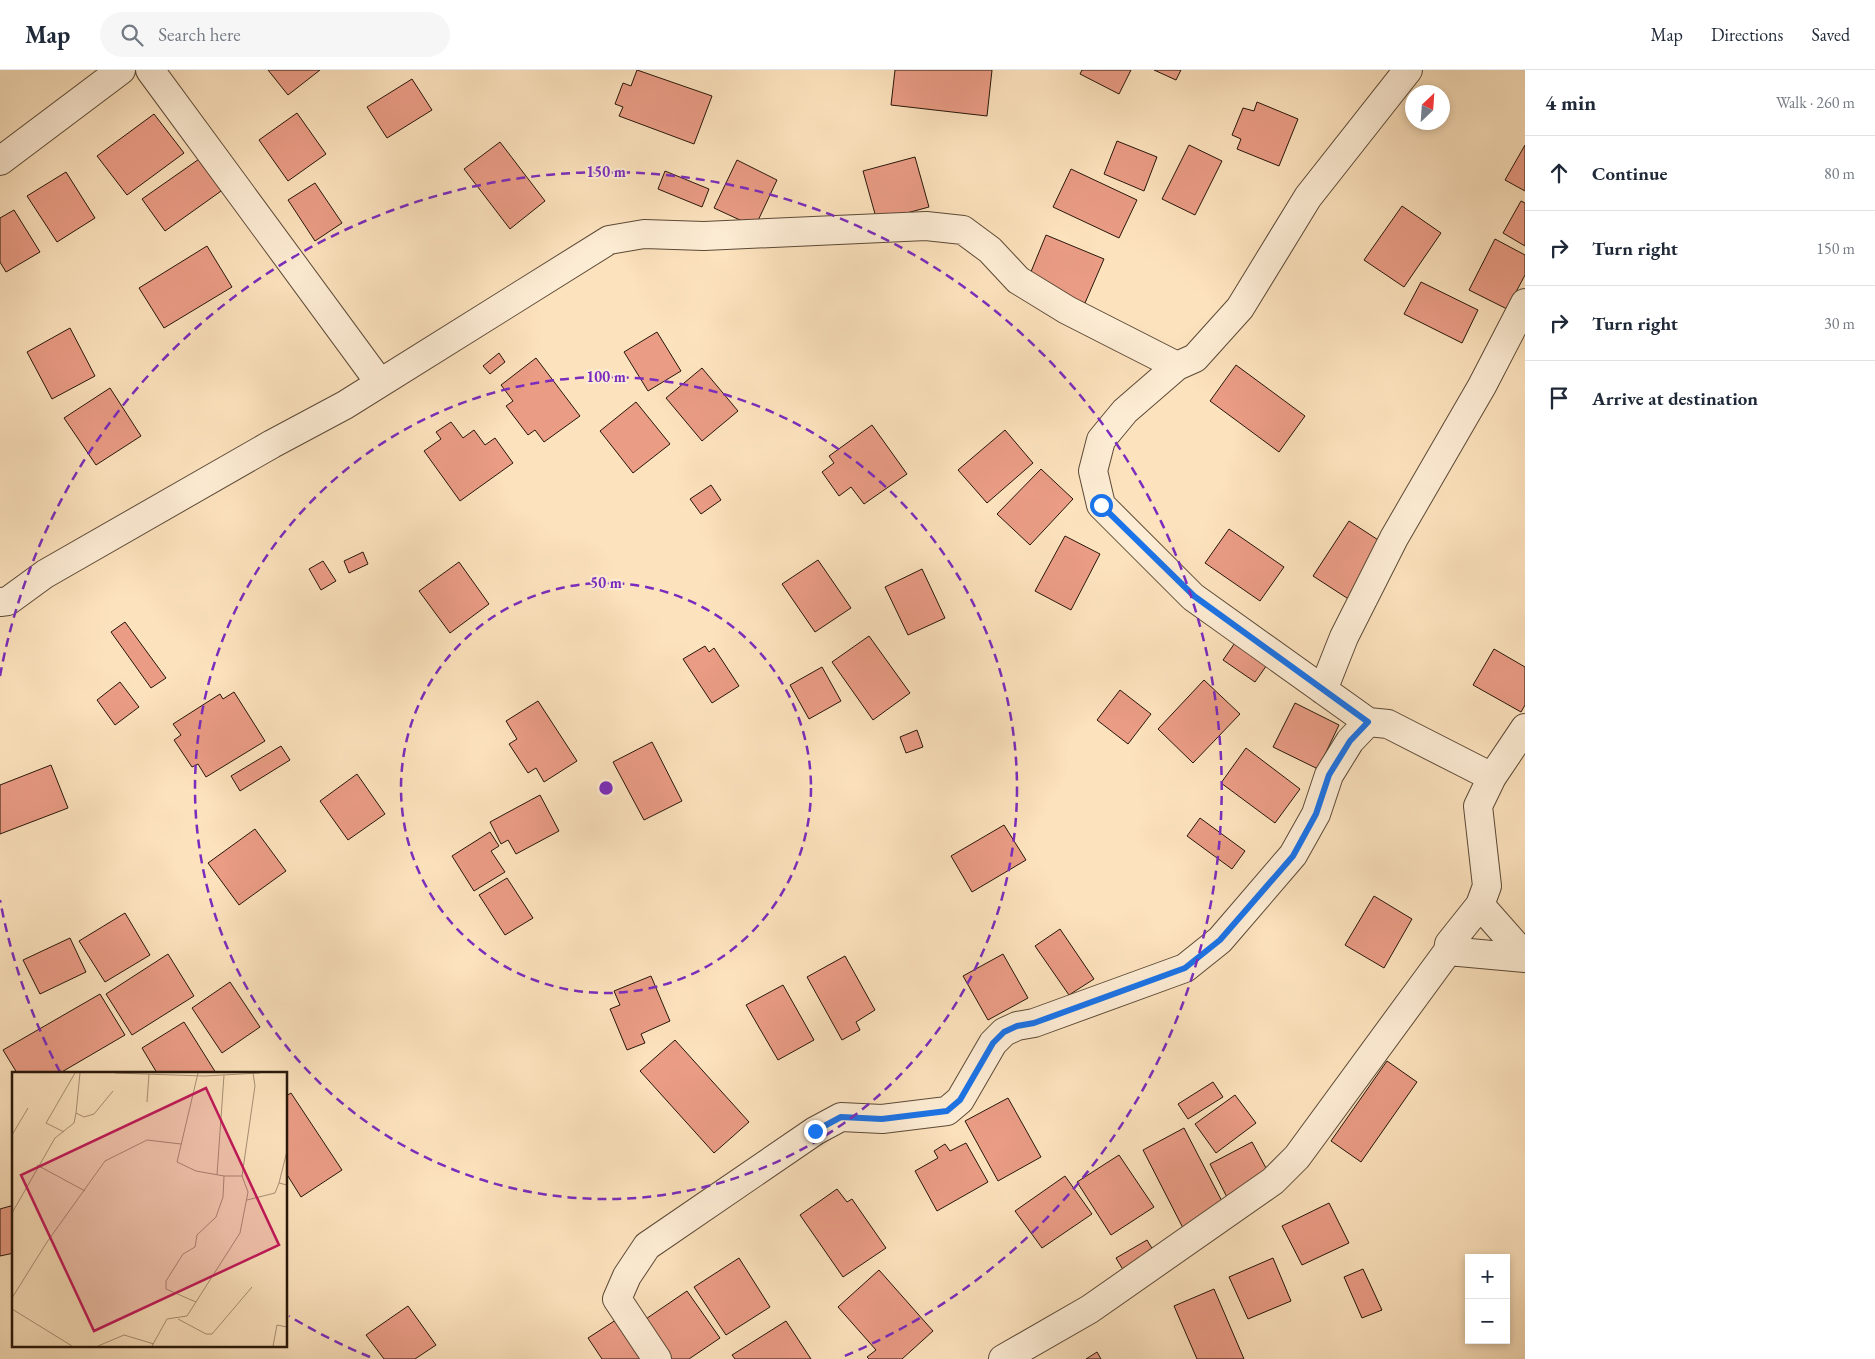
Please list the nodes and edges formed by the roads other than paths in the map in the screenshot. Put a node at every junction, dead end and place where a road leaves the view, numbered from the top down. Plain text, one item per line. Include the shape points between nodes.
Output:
1 (121, 70) edge
2 (150, 70) edge
3 (1408, 70) edge
4 (0, 161) edge
5 (1525, 303) edge
6 (1177, 366) junction
7 (380, 383) junction
8 (0, 602) edge
9 (1323, 690) junction
10 (1368, 722) junction
11 (1525, 728) edge
12 (1492, 777) junction
13 (1480, 905) junction
14 (1448, 951) junction
15 (1525, 957) edge
16 (657, 1359) edge
17 (1003, 1359) edge

1 - 4 street
2 - 7 street
3 - 6 street via 1308,197 1240,308 1195,358
5 - 9 street via 1482,386 1394,538 1344,637
6 - 7 street via 1067,310 1018,280 990,250 963,230 926,226 704,236 644,234 608,240
6 - 9 street via 1125,411 1102,440 1093,471 1101,505 1194,596
7 - 8 street via 45,574 8,601
9 - 10 street
10 - 12 street via 1388,724
10 - 16 street via 1350,741 1329,775 1316,814 1293,856 1220,940 1185,968 1004,1032 993,1043 960,1100 947,1111 882,1119 841,1117 815,1131 646,1246 617,1300
11 - 12 street
12 - 13 street via 1478,806 1487,886
13 - 14 street via 1449,944
13 - 15 street
14 - 15 street
14 - 17 street via 1297,1157 1273,1181 1090,1309

